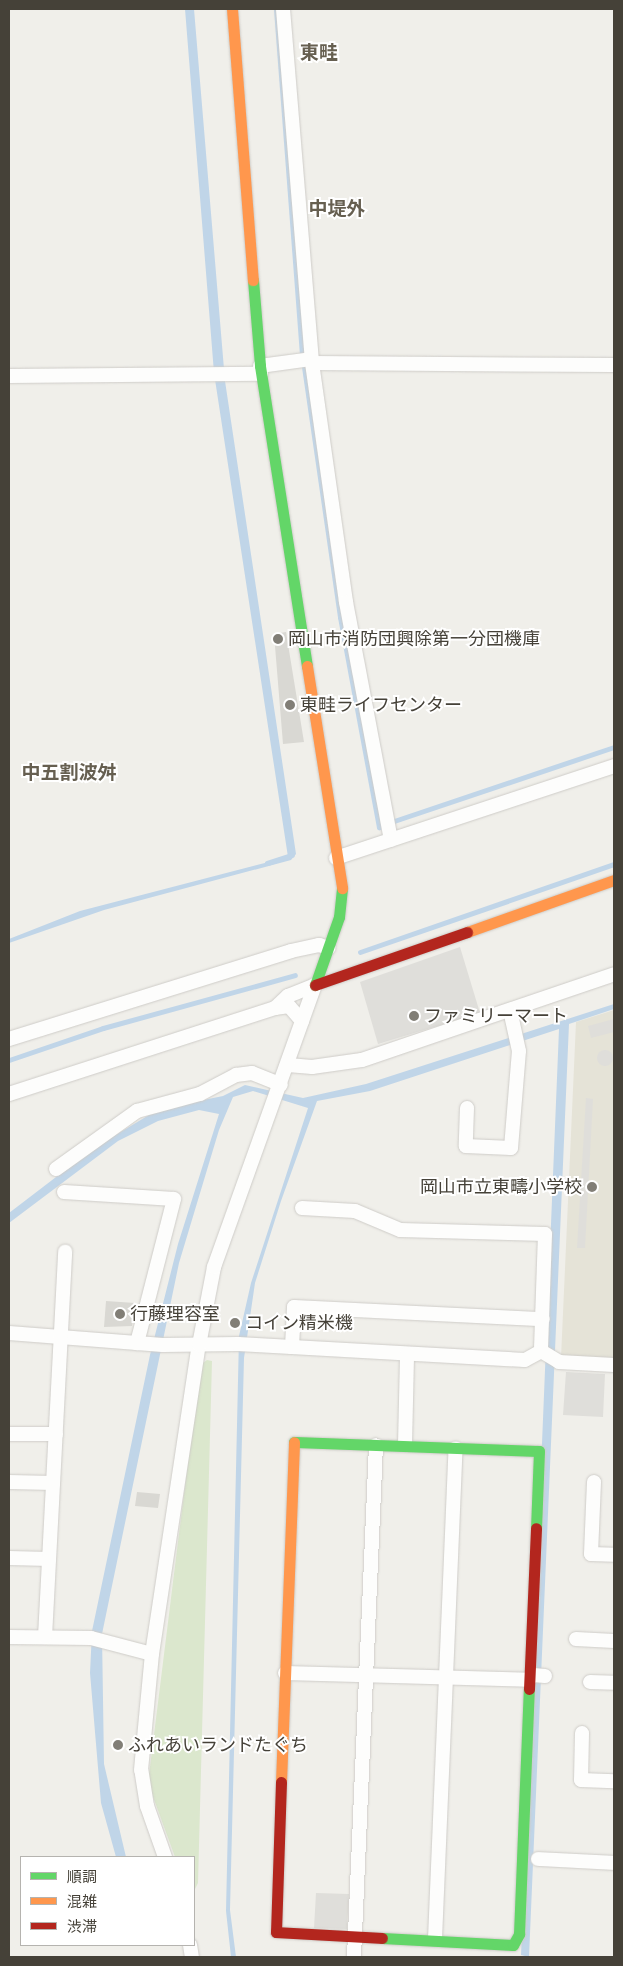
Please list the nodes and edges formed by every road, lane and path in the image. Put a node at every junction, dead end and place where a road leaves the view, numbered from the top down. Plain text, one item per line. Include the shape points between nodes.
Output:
1 (232, 9) edge
2 (282, 9) edge
3 (307, 361) junction
4 (614, 365) edge
5 (261, 370) junction
6 (9, 376) edge
7 (614, 766) edge
8 (391, 840) junction
9 (336, 858) junction
10 (614, 880) edge
11 (329, 948) junction
12 (614, 974) edge
13 (315, 985) junction
14 (275, 1008) junction
15 (510, 1010) junction
16 (302, 1021) junction
17 (9, 1040) edge
18 (288, 1065) junction
19 (281, 1085) junction
20 (9, 1094) edge
21 (467, 1108) dead end
22 (56, 1169) dead end
23 (64, 1192) dead end
24 (302, 1208) dead end
25 (65, 1252) dead end
26 (543, 1319) junction
27 (9, 1333) edge
28 (61, 1336) junction
29 (150, 1344) junction
30 (199, 1345) junction
31 (292, 1347) junction
32 (407, 1354) junction
33 (547, 1356) junction
34 (614, 1365) edge
35 (9, 1434) edge
36 (56, 1434) junction
37 (376, 1445) junction
38 (405, 1445) junction
39 (456, 1448) junction
40 (9, 1482) edge
41 (594, 1482) dead end
42 (53, 1483) junction
43 (614, 1555) edge
44 (9, 1558) edge
45 (49, 1559) junction
46 (9, 1637) edge
47 (45, 1637) junction
48 (576, 1640) dead end
49 (614, 1641) edge
50 (152, 1654) junction
51 (285, 1673) junction
52 (536, 1676) junction
53 (367, 1677) junction
54 (446, 1678) junction
55 (590, 1682) dead end
56 (614, 1683) edge
57 (582, 1733) dead end
58 (614, 1781) edge
59 (164, 1856) edge
60 (538, 1859) dead end
61 (614, 1863) edge
62 (356, 1934) junction
63 (435, 1939) junction
64 (354, 1957) edge

1 - 5 street
2 - 3 street
3 - 4 street
3 - 5 street
3 - 8 street via 346,602
5 - 6 street via 219,375
5 - 9 street
7 - 8 street
8 - 9 street
9 - 11 street via 343,905
10 - 13 street
11 - 13 street
11 - 17 street via 319,945 291,951
12 - 15 street
13 - 14 street via 288,996
13 - 16 street
14 - 16 street via 289,1006
14 - 20 street
15 - 18 street via 362,1060 312,1067
15 - 21 street via 516,1038 511,1148 466,1146
16 - 18 street
18 - 19 street
19 - 22 street via 252,1073 236,1075 200,1094 137,1111
19 - 30 street via 214,1267
23 - 29 street via 174,1199
24 - 26 street via 355,1211 400,1230 544,1234
25 - 28 street
26 - 31 street via 294,1307
26 - 33 street
27 - 28 street
28 - 29 street
28 - 36 street
29 - 30 street
30 - 31 street
30 - 50 street
31 - 32 street
32 - 33 street via 525,1360
32 - 38 street
33 - 34 street
35 - 36 street
36 - 42 street
37 - 38 street
37 - 51 street via 294,1442
37 - 53 street
38 - 39 street
39 - 52 street via 539,1452
39 - 54 street
40 - 42 street
41 - 43 street via 591,1554
42 - 45 street
44 - 45 street
45 - 47 street
46 - 47 street
47 - 50 street via 97,1639
48 - 49 street
50 - 59 street via 141,1770 147,1806
51 - 53 street
51 - 62 street via 276,1932
52 - 54 street
52 - 63 street via 519,1934 513,1945
53 - 54 street
53 - 62 street
54 - 63 street
55 - 56 street
57 - 58 street via 581,1780
60 - 61 street
62 - 63 street
62 - 64 street

